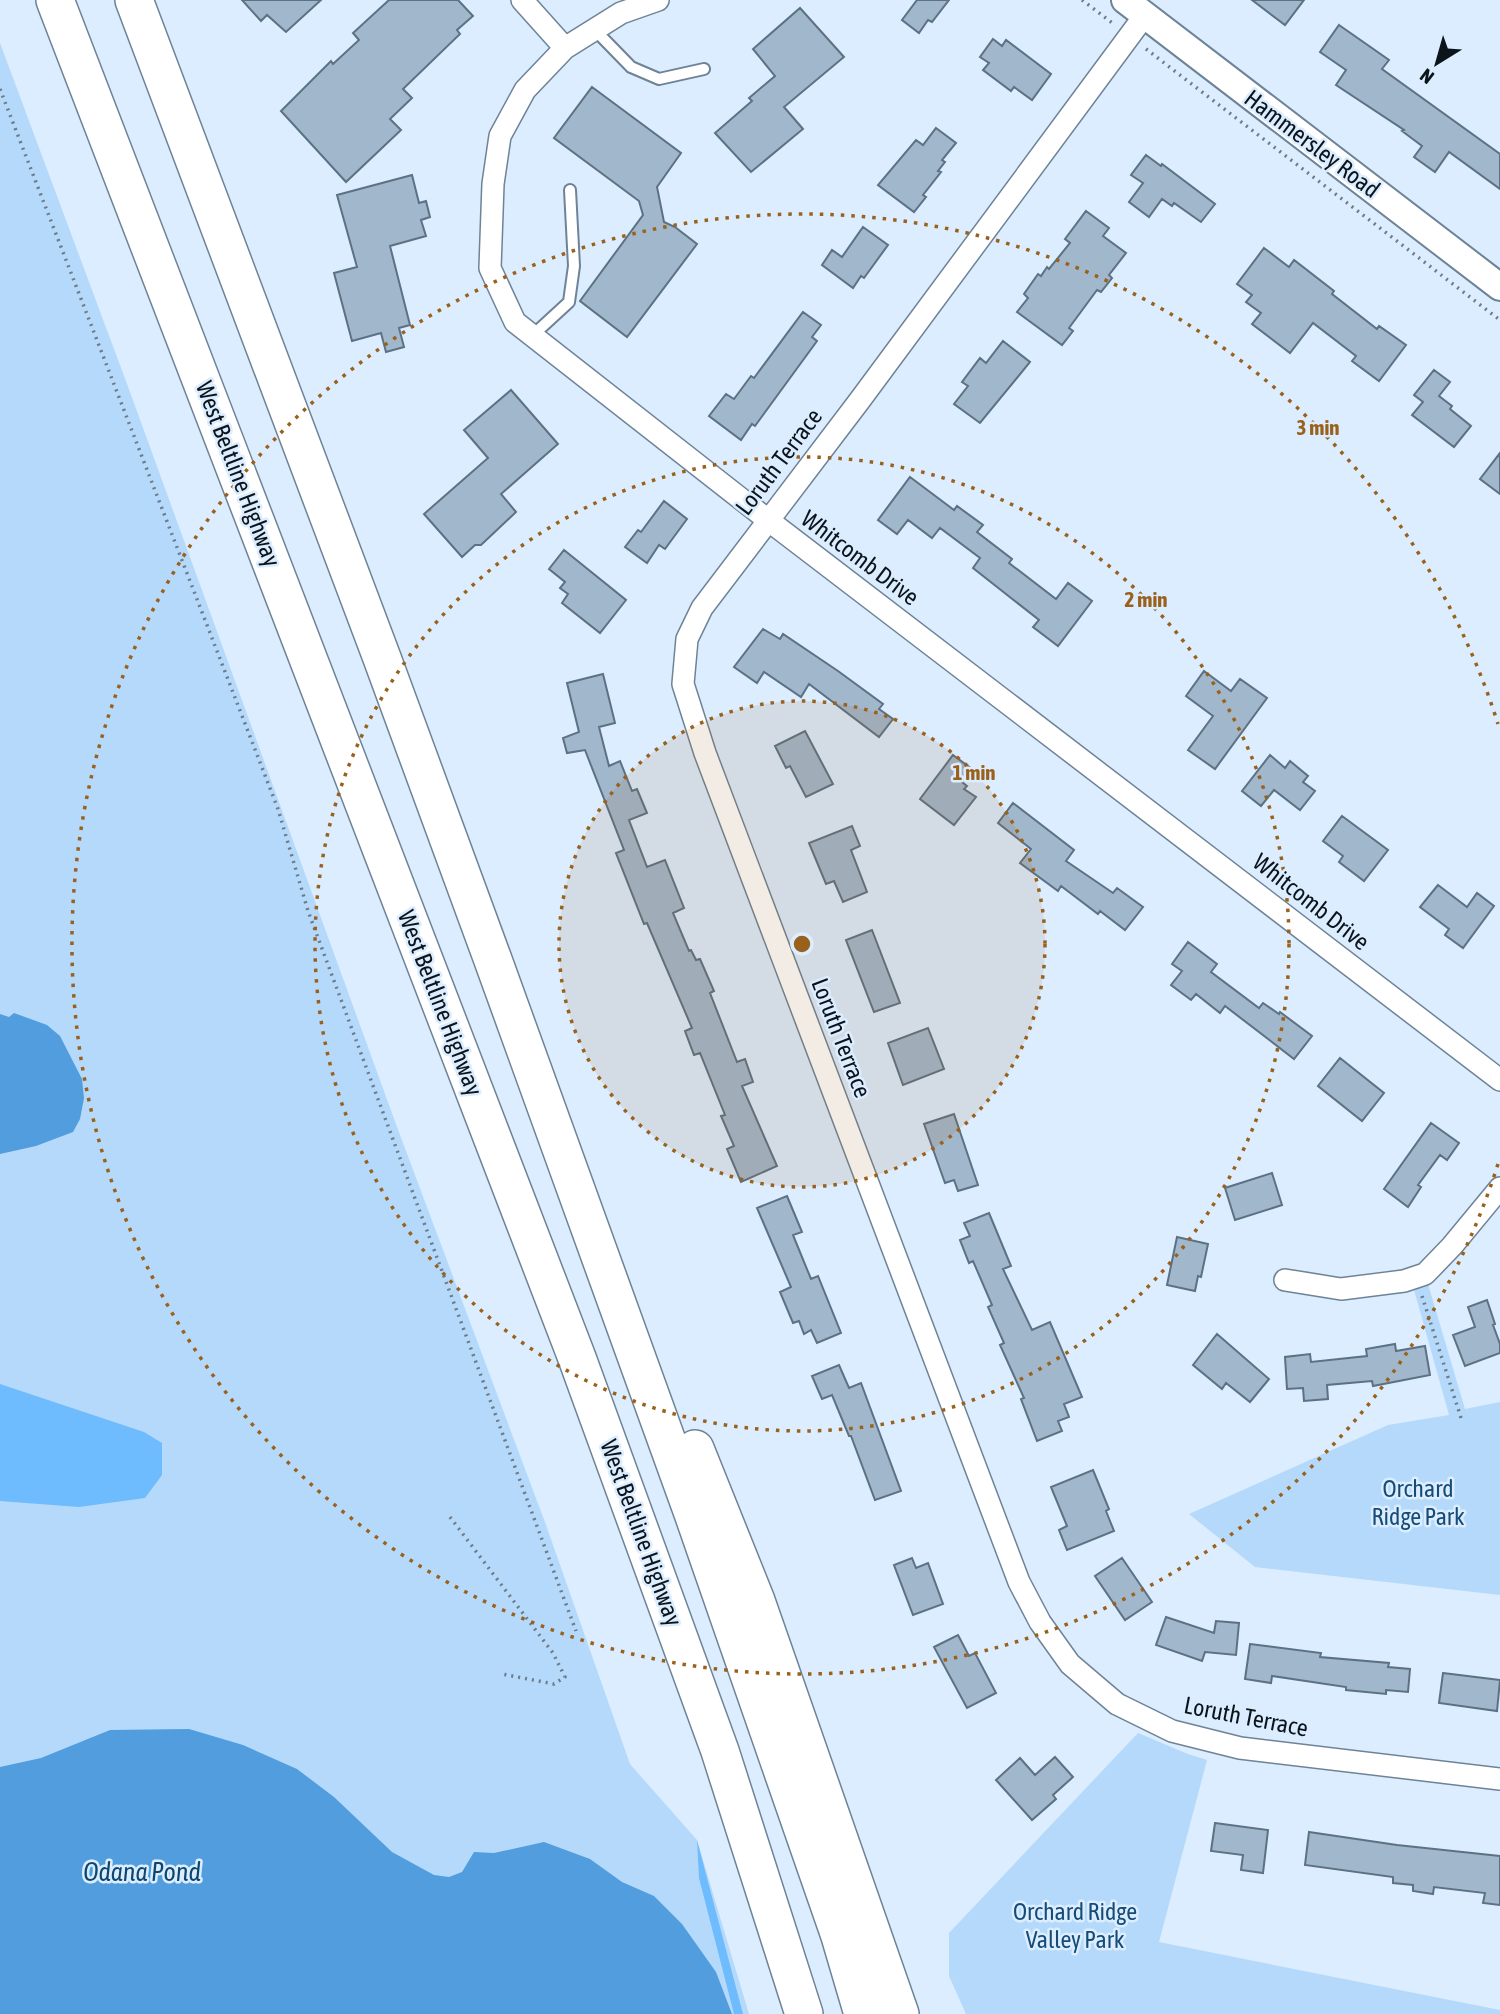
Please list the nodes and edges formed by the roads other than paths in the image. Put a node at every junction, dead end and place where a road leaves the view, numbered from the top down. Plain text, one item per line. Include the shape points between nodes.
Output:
1 (55, 0) edge
2 (134, 0) edge
3 (522, 0) edge
4 (658, 0) edge
5 (1133, 17) edge
6 (594, 29) junction
7 (565, 48) junction
8 (704, 69) dead end
9 (570, 190) dead end
10 (1500, 288) edge
11 (532, 336) junction
12 (768, 520) junction
13 (493, 960) junction
14 (1500, 1080) edge
15 (1500, 1188) edge
16 (1284, 1280) dead end
17 (720, 1751) junction
18 (1500, 1779) edge
19 (786, 2014) edge
20 (804, 2014) edge
21 (863, 2014) edge
22 (901, 2014) edge

1 - 17 highway, West Beltline Highway via 577,1358
2 - 13 highway
3 - 7 street
4 - 6 street, Whitcomb Drive
5 - 10 street, Hammersley Road
5 - 12 street, Loruth Terrace via 860,400
6 - 7 street, Whitcomb Drive
6 - 8 lane via 631,66 659,79
7 - 11 street, Whitcomb Drive via 525,90 500,136 493,184 490,268 515,321
9 - 11 lane via 574,266 569,302
11 - 12 street, Whitcomb Drive
12 - 14 street, Whitcomb Drive
12 - 18 street, Loruth Terrace via 702,608 687,639 683,684 705,754 1019,1582 1040,1622 1070,1664 1117,1704 1172,1731 1240,1748
13 - 21 highway via 694,1516
13 - 22 highway via 756,1601
15 - 16 street via 1424,1274 1405,1281 1341,1289
17 - 19 highway
17 - 20 highway, West Beltline Highway

